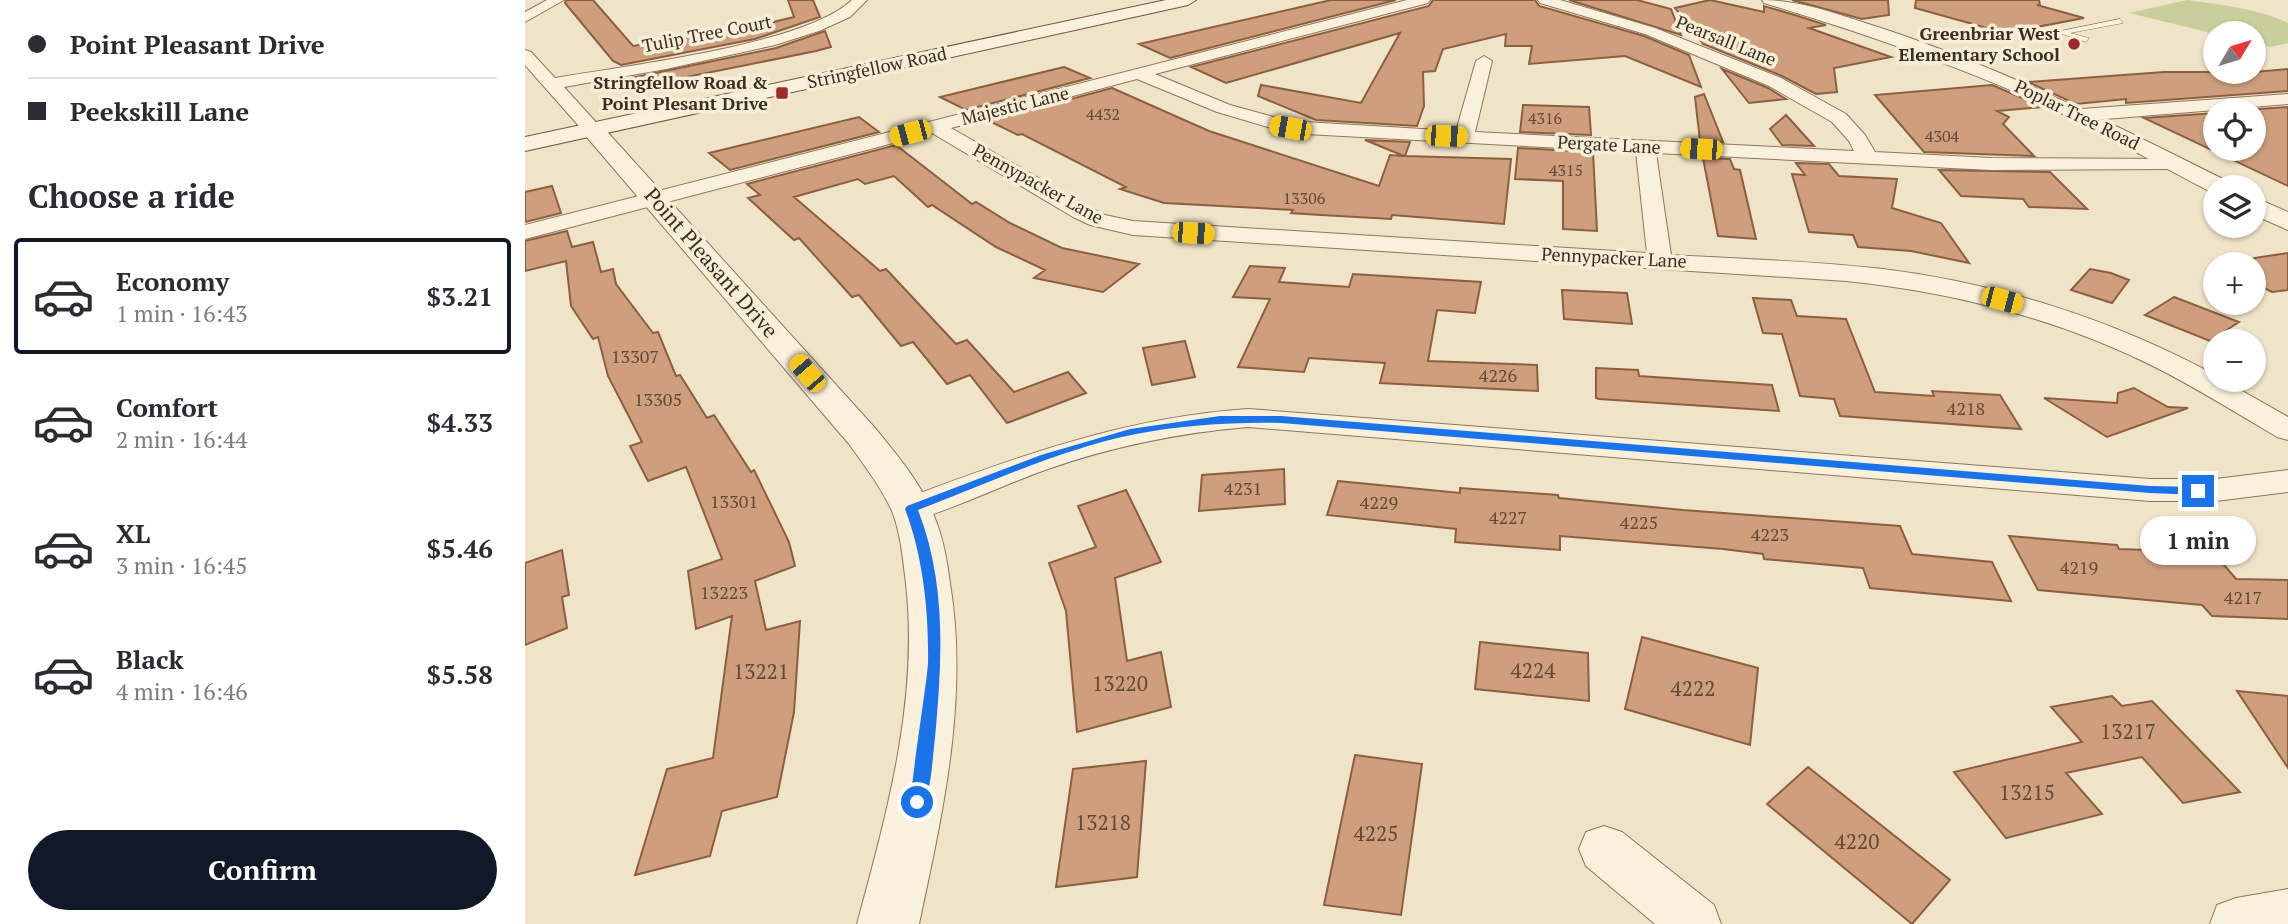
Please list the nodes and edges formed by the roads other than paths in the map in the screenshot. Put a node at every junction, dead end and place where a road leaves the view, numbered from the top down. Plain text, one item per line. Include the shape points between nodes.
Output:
1 (557, 0) edge
2 (860, 0) edge
3 (1154, 0) edge
4 (1188, 0) edge
5 (1423, 0) edge
6 (1545, 0) edge
7 (1770, 0) edge
8 (525, 18) edge
9 (2120, 21) dead end
10 (2086, 40) dead end
11 (525, 55) edge
12 (1484, 61) dead end
13 (1140, 74) junction
14 (551, 84) junction
15 (2287, 100) edge
16 (2081, 115) junction
17 (589, 125) junction
18 (935, 127) junction
19 (525, 133) edge
20 (1464, 137) junction
21 (525, 144) edge
22 (1645, 147) junction
23 (1867, 158) junction
24 (2172, 163) junction
25 (2203, 178) edge
26 (654, 198) junction
27 (2266, 211) edge
28 (2288, 222) edge
29 (525, 233) edge
30 (1660, 261) junction
31 (2288, 430) edge
32 (2288, 481) edge
33 (911, 509) junction
34 (1604, 849) dead end
35 (2288, 915) edge
36 (888, 924) edge
37 (1695, 924) edge
38 (2236, 924) edge

1 - 8 street
2 - 14 street, Tulip Tree Court via 841,18 791,36
3 - 17 street, Stringfellow Road
4 - 17 street, Stringfellow Road
5 - 13 street, Majestic Lane
6 - 23 street, Pearsall Lane via 1650,31 1775,82 1839,118 1858,139
7 - 16 street, Poplar Tree Road via 1954,60
9 - 10 lane via 2060,32
11 - 14 street, Point Pleasant Drive
12 - 20 street
13 - 18 street, Majestic Lane
13 - 20 street, Pergate Lane via 1275,125
14 - 17 street, Point Pleasant Drive
15 - 16 street
16 - 24 street, Poplar Tree Road
17 - 19 street, Stringfellow Road
17 - 21 street, Stringfellow Road
17 - 26 street, Point Pleasant Drive
18 - 26 street, Majestic Lane
18 - 30 street, Pennypacker Lane via 1081,212 1132,228
20 - 22 street, Pergate Lane
22 - 23 street, Pergate Lane
22 - 30 street
23 - 24 street, Pergate Lane via 2036,165
24 - 25 street, Poplar Tree Road
26 - 29 street, Majestic Lane
26 - 33 street, Point Pleasant Drive via 862,436
27 - 28 street
30 - 31 street, Pennypacker Lane via 1870,275 2020,305 2150,354
32 - 33 street via 2216,491 2150,490 1248,418 1185,422 1099,440
33 - 36 street, Point Pleasant Drive via 933,603 935,664 923,777
34 - 37 street
35 - 38 street

